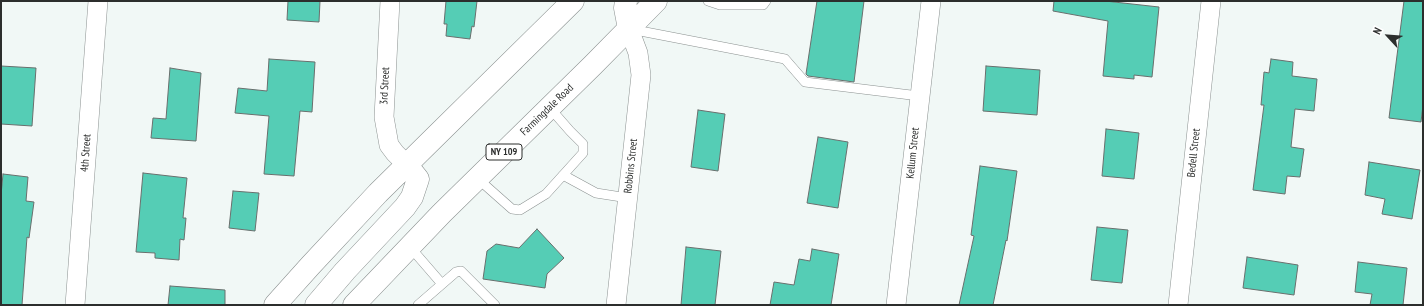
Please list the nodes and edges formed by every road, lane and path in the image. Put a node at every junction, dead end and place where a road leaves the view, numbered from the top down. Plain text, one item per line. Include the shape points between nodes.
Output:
1 (98, 1) edge
2 (390, 1) edge
3 (573, 1) edge
4 (626, 1) edge
5 (656, 1) edge
6 (708, 1) edge
7 (766, 1) edge
8 (931, 1) edge
9 (1211, 1) edge
10 (629, 29) junction
11 (919, 96) junction
12 (549, 107) junction
13 (406, 164) junction
14 (563, 175) junction
15 (477, 178) junction
16 (628, 198) junction
17 (409, 247) junction
18 (375, 283) junction
19 (442, 284) junction
20 (74, 305) edge
21 (275, 305) edge
22 (316, 305) edge
23 (354, 305) edge
24 (372, 305) edge
25 (418, 305) edge
26 (495, 305) edge
27 (616, 305) edge
28 (896, 305) edge
29 (1178, 305) edge

1 - 20 street, 4th Street
2 - 13 street, 3rd Street via 384,117 389,145
3 - 13 main road
4 - 10 main road
5 - 10 main road, Farmingdale Road / NY 109
6 - 7 lane via 720,5 764,5
8 - 11 street, Kellum Street
9 - 29 street, Bedell Street
10 - 11 lane via 785,59 805,82
10 - 12 main road, Farmingdale Road / NY 109
10 - 16 street, Robbins Street via 638,53 641,75
11 - 28 street, Kellum Street
12 - 14 lane via 583,144 583,153
12 - 15 main road, Farmingdale Road / NY 109
13 - 21 main road
13 - 22 main road via 418,179 412,197
14 - 15 lane via 546,194 520,210 512,209
14 - 16 lane via 596,193
15 - 17 main road, Farmingdale Road / NY 109
16 - 27 street, Robbins Street
17 - 18 main road, Farmingdale Road / NY 109
17 - 19 lane
18 - 23 main road, Farmingdale Road / NY 109
18 - 24 street
19 - 25 lane
19 - 26 lane via 461,271

